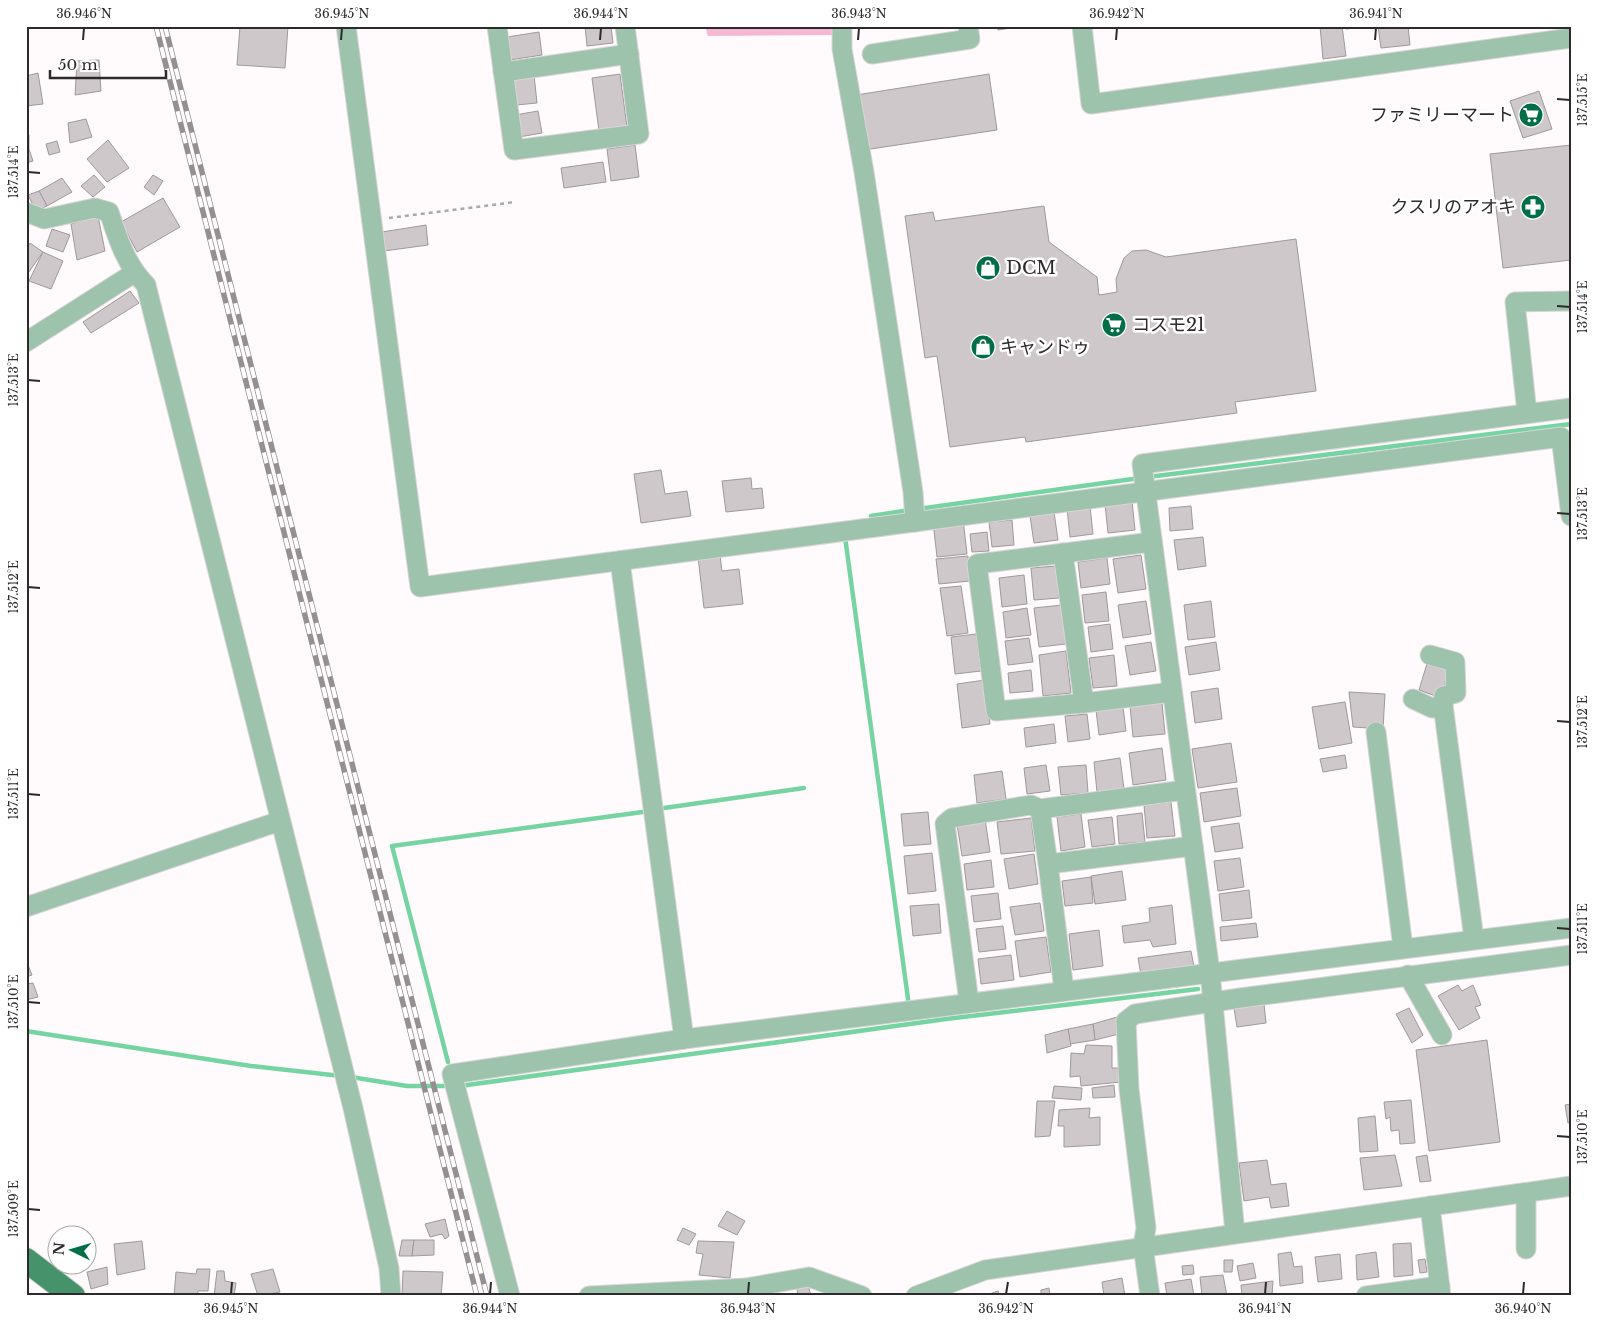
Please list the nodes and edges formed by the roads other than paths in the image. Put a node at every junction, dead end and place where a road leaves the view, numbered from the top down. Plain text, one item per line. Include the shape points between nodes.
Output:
1 (346, 26) edge
2 (497, 26) edge
3 (625, 26) edge
4 (842, 26) edge
5 (968, 26) edge
6 (1082, 26) edge
7 (1571, 38) edge
8 (629, 54) junction
9 (872, 54) dead end
10 (504, 72) junction
11 (26, 212) edge
12 (134, 273) junction
13 (1571, 300) edge
14 (26, 342) edge
15 (1563, 409) edge
16 (1527, 414) junction
17 (1566, 437) edge
18 (1145, 492) junction
19 (1571, 516) edge
20 (915, 522) junction
21 (1152, 542) junction
22 (1063, 553) junction
23 (620, 561) junction
24 (1430, 655) dead end
25 (1172, 692) junction
26 (1413, 699) dead end
27 (1084, 703) junction
28 (1443, 705) junction
29 (1376, 732) dead end
30 (1186, 790) junction
31 (1040, 809) junction
32 (280, 821) junction
33 (1193, 846) junction
34 (1048, 864) junction
35 (26, 907) edge
36 (1571, 928) edge
37 (1474, 939) junction
38 (1403, 948) junction
39 (1571, 955) edge
40 (1210, 972) junction
41 (1408, 976) junction
42 (1064, 990) junction
43 (969, 1002) junction
44 (1213, 1003) junction
45 (1442, 1035) dead end
46 (684, 1039) junction
47 (1571, 1186) edge
48 (1526, 1192) junction
49 (1430, 1206) junction
50 (1234, 1233) junction
51 (1143, 1246) junction
52 (1526, 1249) dead end
53 (26, 1260) edge
54 (1440, 1291) edge
55 (923, 1294) edge
56 (73, 1296) edge
57 (391, 1296) edge
58 (510, 1296) edge
59 (589, 1296) edge
60 (862, 1296) edge
61 (1150, 1296) edge
62 (1366, 1296) edge

1 - 23 street via 420,587
2 - 10 street
3 - 8 street
4 - 20 street via 842,49 864,172
5 - 9 street via 970,39
6 - 7 street via 1091,104
8 - 10 street
8 - 10 street via 639,134 514,150
11 - 12 street via 44,219 96,208 109,212
12 - 14 street
12 - 32 street via 146,285
13 - 16 street via 1515,302
15 - 16 street
15 - 17 street
16 - 18 street via 1142,464
17 - 18 street
17 - 19 street
18 - 20 street
18 - 21 street
20 - 23 street
21 - 22 street
21 - 25 street
22 - 27 street
22 - 27 street via 977,564 996,711
23 - 46 street
24 - 28 street via 1455,662 1456,693 1444,696
25 - 27 street
25 - 30 street
26 - 28 street via 1432,708
28 - 37 street
29 - 38 street
30 - 31 street
30 - 33 street
31 - 34 street
31 - 43 street via 1032,805 952,818 945,824
32 - 35 street
32 - 57 street via 353,1108 390,1268
33 - 34 street
33 - 40 street
34 - 42 street
36 - 37 street
37 - 38 street
38 - 40 street
39 - 41 street
40 - 42 street
40 - 44 street
41 - 44 street
41 - 45 street
42 - 43 street
43 - 46 street
44 - 50 street
44 - 51 street via 1135,1014 1126,1021 1129,1089 1146,1228
46 - 58 street via 452,1074
47 - 48 street
48 - 49 street
48 - 52 street
49 - 50 street
49 - 54 street
50 - 51 street
51 - 55 street via 985,1270
51 - 61 street
53 - 56 main road
54 - 62 street
59 - 60 street via 746,1288 809,1277

